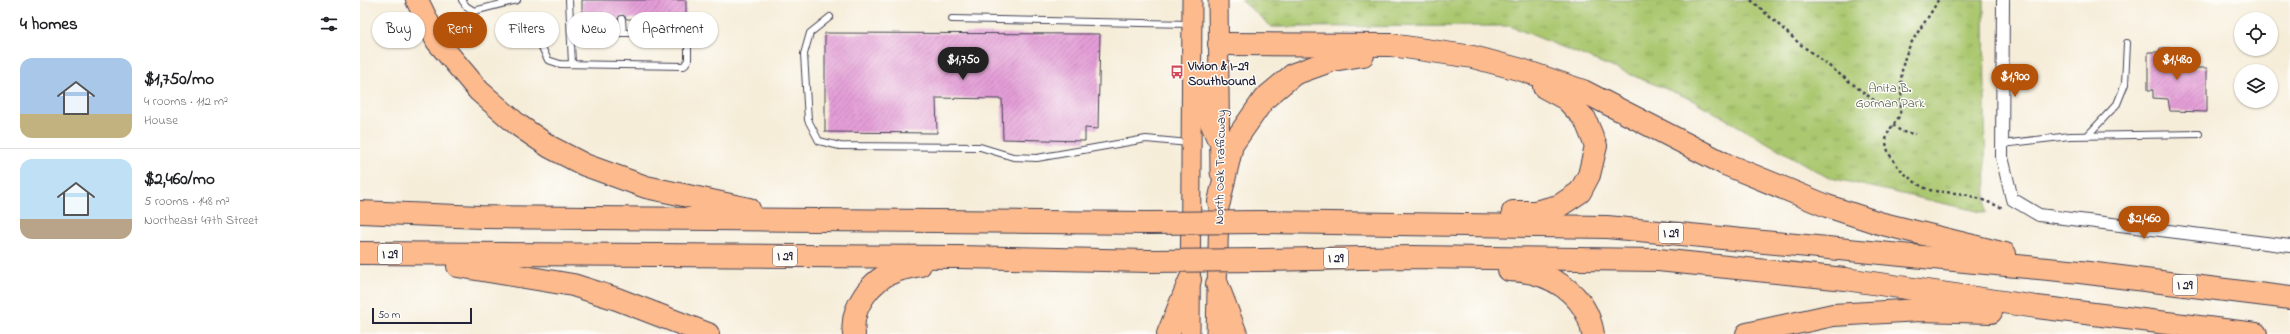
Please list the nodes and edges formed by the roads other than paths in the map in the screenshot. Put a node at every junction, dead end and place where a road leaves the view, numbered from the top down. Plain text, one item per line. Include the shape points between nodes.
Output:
1 (417, 0) edge
2 (462, 0) edge
3 (517, 0) edge
4 (569, 0) edge
5 (1192, 0) edge
6 (1207, 0) edge
7 (1218, 0) edge
8 (2003, 0) edge
9 (570, 12) edge
10 (830, 17) dead end
11 (622, 19) dead end
12 (952, 19) dead end
13 (1192, 24) junction
14 (623, 33) joint
15 (2127, 43) dead end
16 (1219, 44) junction
17 (542, 48) edge
18 (571, 48) edge
19 (572, 64) junction
20 (2199, 134) dead end
21 (2088, 136) junction
22 (1191, 143) junction
23 (2002, 144) junction
24 (1220, 148) junction
25 (1219, 202) junction
26 (360, 212) edge
27 (792, 219) junction
28 (1446, 225) junction
29 (2290, 246) edge
30 (360, 253) edge
31 (420, 255) junction
32 (958, 257) junction
33 (1411, 257) junction
34 (2080, 272) junction
35 (1190, 280) junction
36 (1217, 284) junction
37 (2290, 298) edge
38 (2037, 307) junction
39 (708, 334) edge
40 (854, 334) edge
41 (1168, 334) edge
42 (1190, 334) edge
43 (1216, 334) edge
44 (1236, 334) edge
45 (1593, 334) edge
46 (1747, 334) edge
47 (2256, 334) edge

1 - 27 highway via 437,41 473,85 518,125 550,147 585,165 646,187
2 - 3 lane via 474,11
4 - 9 lane
5 - 13 main road
6 - 24 main road via 1206,114
7 - 16 main road, North Oak Trafficway
8 - 23 street
10 - 22 lane via 810,33 804,54 808,120 819,141 840,146 980,147 1013,156 1037,158 1146,140
11 - 14 lane
12 - 13 lane
13 - 22 main road
14 - 19 lane via 683,33 688,37 687,64
15 - 21 lane via 2125,84 2117,104
16 - 24 main road, North Oak Trafficway
16 - 34 highway via 1391,45 1473,57 1522,70 1583,91 1725,164 1827,206 1879,223
17 - 19 lane via 548,60
18 - 19 lane
20 - 21 lane
21 - 23 lane
22 - 35 main road
23 - 29 street via 2010,204 2039,215
24 - 25 main road, North Oak Trafficway
25 - 28 highway via 1232,145 1264,99 1294,74 1333,60 1365,55 1412,58 1541,85 1566,99 1585,120 1596,146 1589,175 1580,192 1570,200 1546,210 1487,213
25 - 36 main road, North Oak Trafficway
26 - 27 highway, I 29 via 481,217
27 - 28 highway, I 29, bridge
28 - 34 highway, I 29 via 1608,227
30 - 31 highway, I 29
31 - 32 highway, I 29
31 - 39 highway via 459,266 573,285
32 - 33 highway, I 29, bridge via 1149,261
32 - 40 highway via 895,271 882,278 865,292 856,313
33 - 38 highway, I 29 via 1658,260 1846,279
33 - 45 highway via 1466,269 1524,271 1556,280 1573,294 1584,308
34 - 37 highway, I 29
35 - 41 highway
35 - 42 main road
36 - 43 main road, North Oak Trafficway
36 - 44 highway
38 - 46 highway via 1984,313 1920,310 1833,315
38 - 47 highway, I 29

